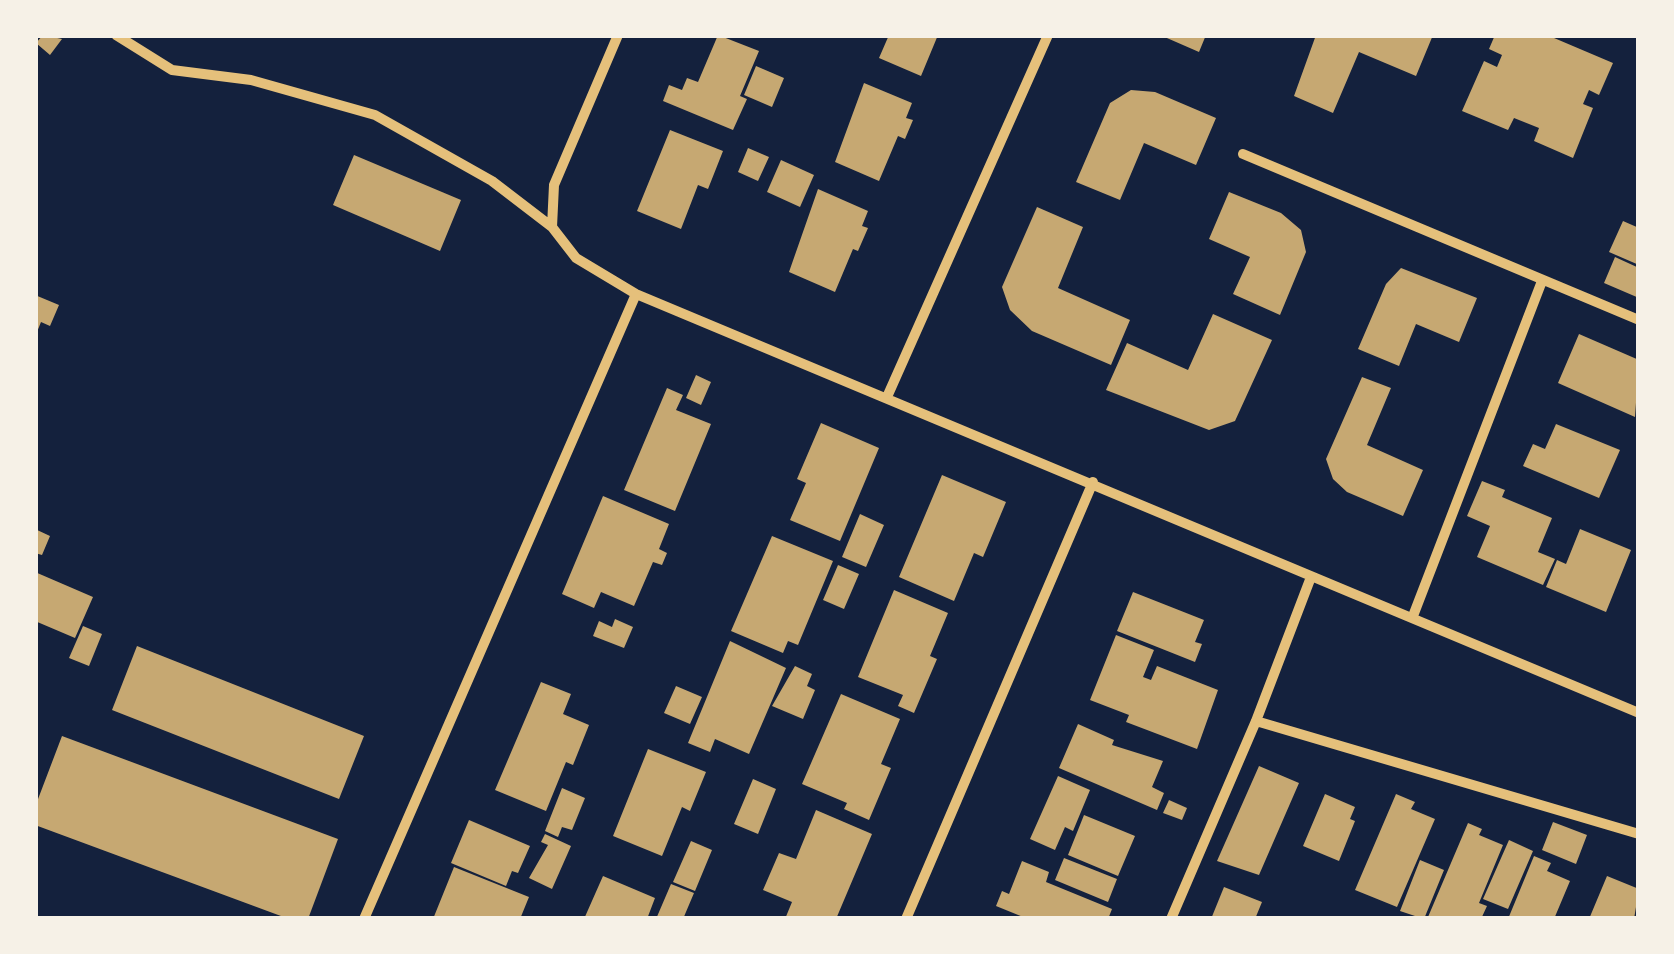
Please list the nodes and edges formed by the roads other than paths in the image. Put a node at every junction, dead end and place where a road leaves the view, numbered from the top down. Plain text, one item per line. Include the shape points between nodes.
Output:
1 (116, 35) edge
2 (618, 35) edge
3 (1048, 35) edge
4 (1243, 154) dead end
5 (552, 227) junction
6 (1542, 281) junction
7 (636, 294) junction
8 (1639, 320) edge
9 (887, 396) junction
10 (1092, 482) junction
11 (1311, 577) junction
12 (1413, 616) junction
13 (1639, 713) edge
14 (1256, 721) junction
15 (1639, 834) edge
16 (364, 919) edge
17 (906, 919) edge
18 (1170, 919) edge

1 - 5 street via 172,70 251,80 375,115 492,181
2 - 5 street via 554,186
3 - 9 street
4 - 6 street
5 - 7 street via 576,258
6 - 8 street
6 - 12 street
7 - 9 street
7 - 16 street
9 - 10 street
10 - 11 street
10 - 17 street
11 - 12 street
11 - 14 street
12 - 13 street
14 - 15 street
14 - 18 street

